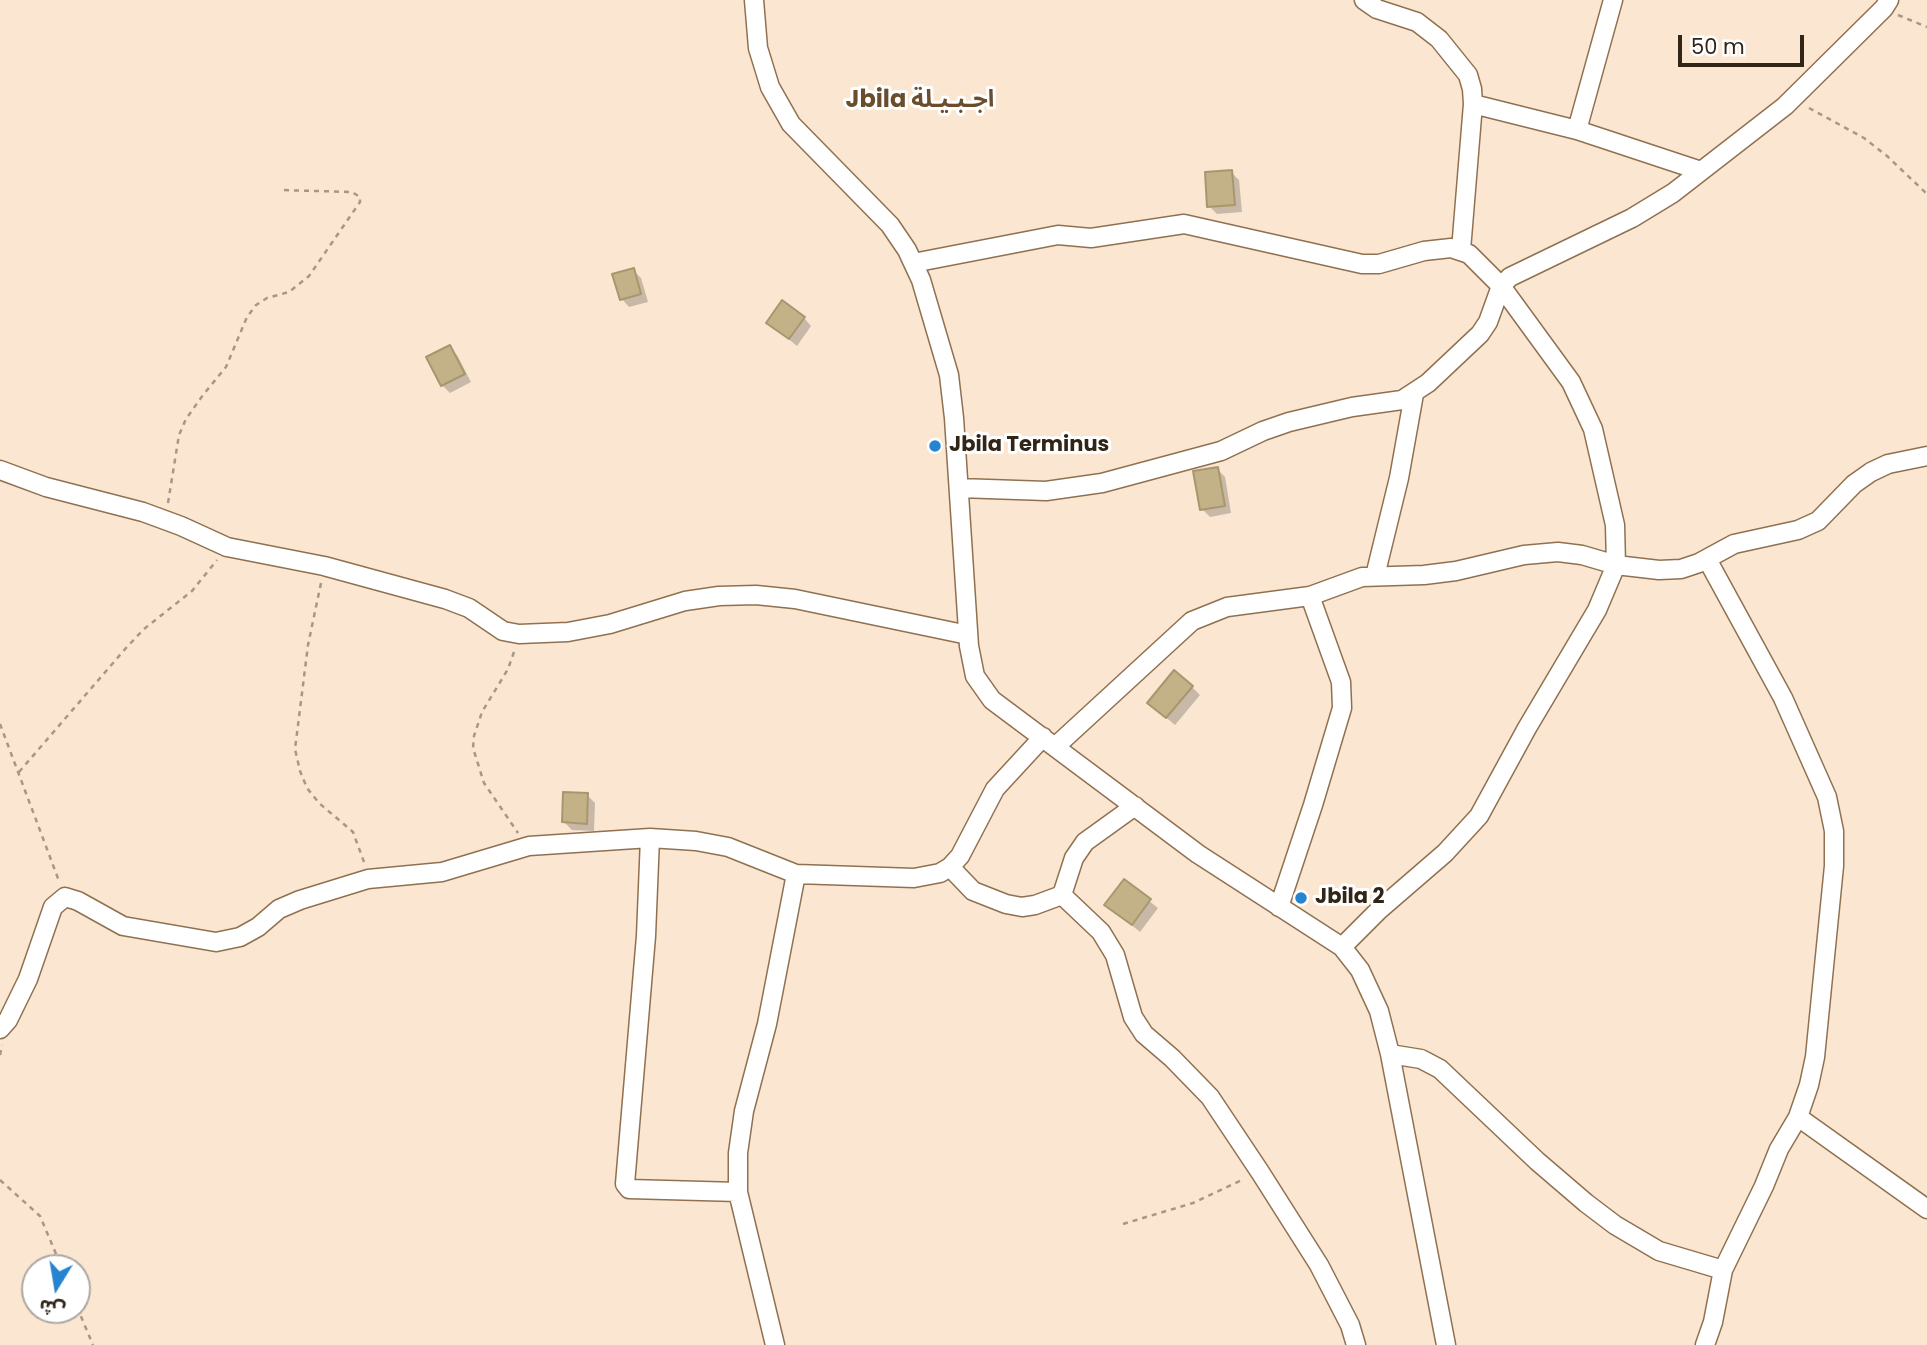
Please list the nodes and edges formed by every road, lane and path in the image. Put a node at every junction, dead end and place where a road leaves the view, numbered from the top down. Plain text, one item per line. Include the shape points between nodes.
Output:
1 (754, 0) edge
2 (1364, 0) edge
3 (1613, 0) edge
4 (1886, 4) edge
5 (1927, 27) edge
6 (1792, 99) junction
7 (1473, 104) junction
8 (1577, 130) junction
9 (1701, 171) junction
10 (280, 190) dead end
11 (1927, 194) edge
12 (1461, 250) junction
13 (913, 263) junction
14 (1501, 286) junction
15 (1414, 394) junction
16 (1927, 456) edge
17 (0, 470) edge
18 (958, 488) junction
19 (166, 520) junction
20 (228, 547) junction
21 (1707, 559) junction
22 (1616, 565) junction
23 (324, 566) junction
24 (1375, 576) junction
25 (1310, 596) junction
26 (519, 634) junction
27 (968, 635) junction
28 (0, 724) edge
29 (1049, 741) junction
30 (19, 772) junction
31 (1135, 806) junction
32 (650, 838) junction
33 (529, 846) junction
34 (950, 867) junction
35 (796, 874) junction
36 (368, 879) junction
37 (1062, 895) junction
38 (65, 897) junction
39 (1279, 907) junction
40 (1342, 947) junction
41 (0, 1029) edge
42 (1390, 1054) junction
43 (1798, 1117) junction
44 (1260, 1172) junction
45 (0, 1180) edge
46 (738, 1192) junction
47 (1927, 1209) edge
48 (1123, 1224) dead end
49 (56, 1254) edge
50 (1723, 1270) junction
51 (84, 1324) edge
52 (93, 1345) edge
53 (775, 1345) edge
54 (1356, 1345) edge
55 (1446, 1345) edge
56 (1705, 1345) edge

1 - 13 street via 758,48 770,87 791,124 890,225
2 - 7 street via 1417,22 1439,38 1468,75
3 - 8 street
4 - 5 path
4 - 6 street
6 - 9 street
6 - 11 path via 1864,138
7 - 8 street
7 - 12 street
8 - 9 street
9 - 14 street via 1632,218 1510,277
10 - 19 path via 352,192 360,202 309,276 289,292 256,305 247,317 226,367 179,435
12 - 13 street via 1424,251 1362,264 1184,224 1091,238 1058,235
12 - 14 street
13 - 18 street via 949,375
14 - 15 street via 1480,334
14 - 22 street via 1571,382 1593,429 1615,525
15 - 18 street via 1289,422 1221,451 1102,483 1046,491
15 - 24 street
16 - 21 street via 1871,472 1818,521 1734,544
17 - 19 street
18 - 27 street
19 - 20 street
20 - 23 street
20 - 30 path via 191,591 126,648
21 - 22 street via 1681,569
21 - 43 street via 1783,698 1827,797 1834,831 1835,866 1815,1057
22 - 24 street via 1558,552 1456,571
22 - 40 street via 1597,610 1479,816
23 - 26 street via 445,599 469,608 503,631
23 - 36 path via 295,749 307,788 353,832
24 - 25 street via 1362,576
25 - 29 street via 1227,607 1192,621
25 - 39 street via 1341,682 1342,708
26 - 27 street via 568,632 685,601 756,595
26 - 33 path via 508,669 482,712 473,748 484,783
27 - 29 street via 975,676 992,700
28 - 30 path
29 - 31 street
29 - 34 street via 995,789
30 - 38 path
31 - 37 street via 1085,842 1074,858
31 - 39 street
32 - 33 street
32 - 35 street via 728,847
32 - 46 street via 625,1184 629,1189
33 - 36 street via 442,872
34 - 35 street via 914,878
34 - 37 street via 973,891 1006,904 1022,907
35 - 46 street via 767,1024 744,1111
36 - 38 street via 300,900 240,937 216,942 122,926
37 - 44 street via 1101,932 1115,955 1133,1017 1143,1034 1210,1097
38 - 41 street via 53,907 28,979
39 - 40 street
40 - 42 street via 1360,970 1379,1011
42 - 50 street via 1421,1059 1440,1069 1537,1161 1615,1225 1659,1251
42 - 55 street
43 - 47 street
43 - 50 street
44 - 48 path via 1193,1203
44 - 54 street via 1319,1265
45 - 49 path via 40,1216
46 - 53 street
50 - 56 street
51 - 52 path

